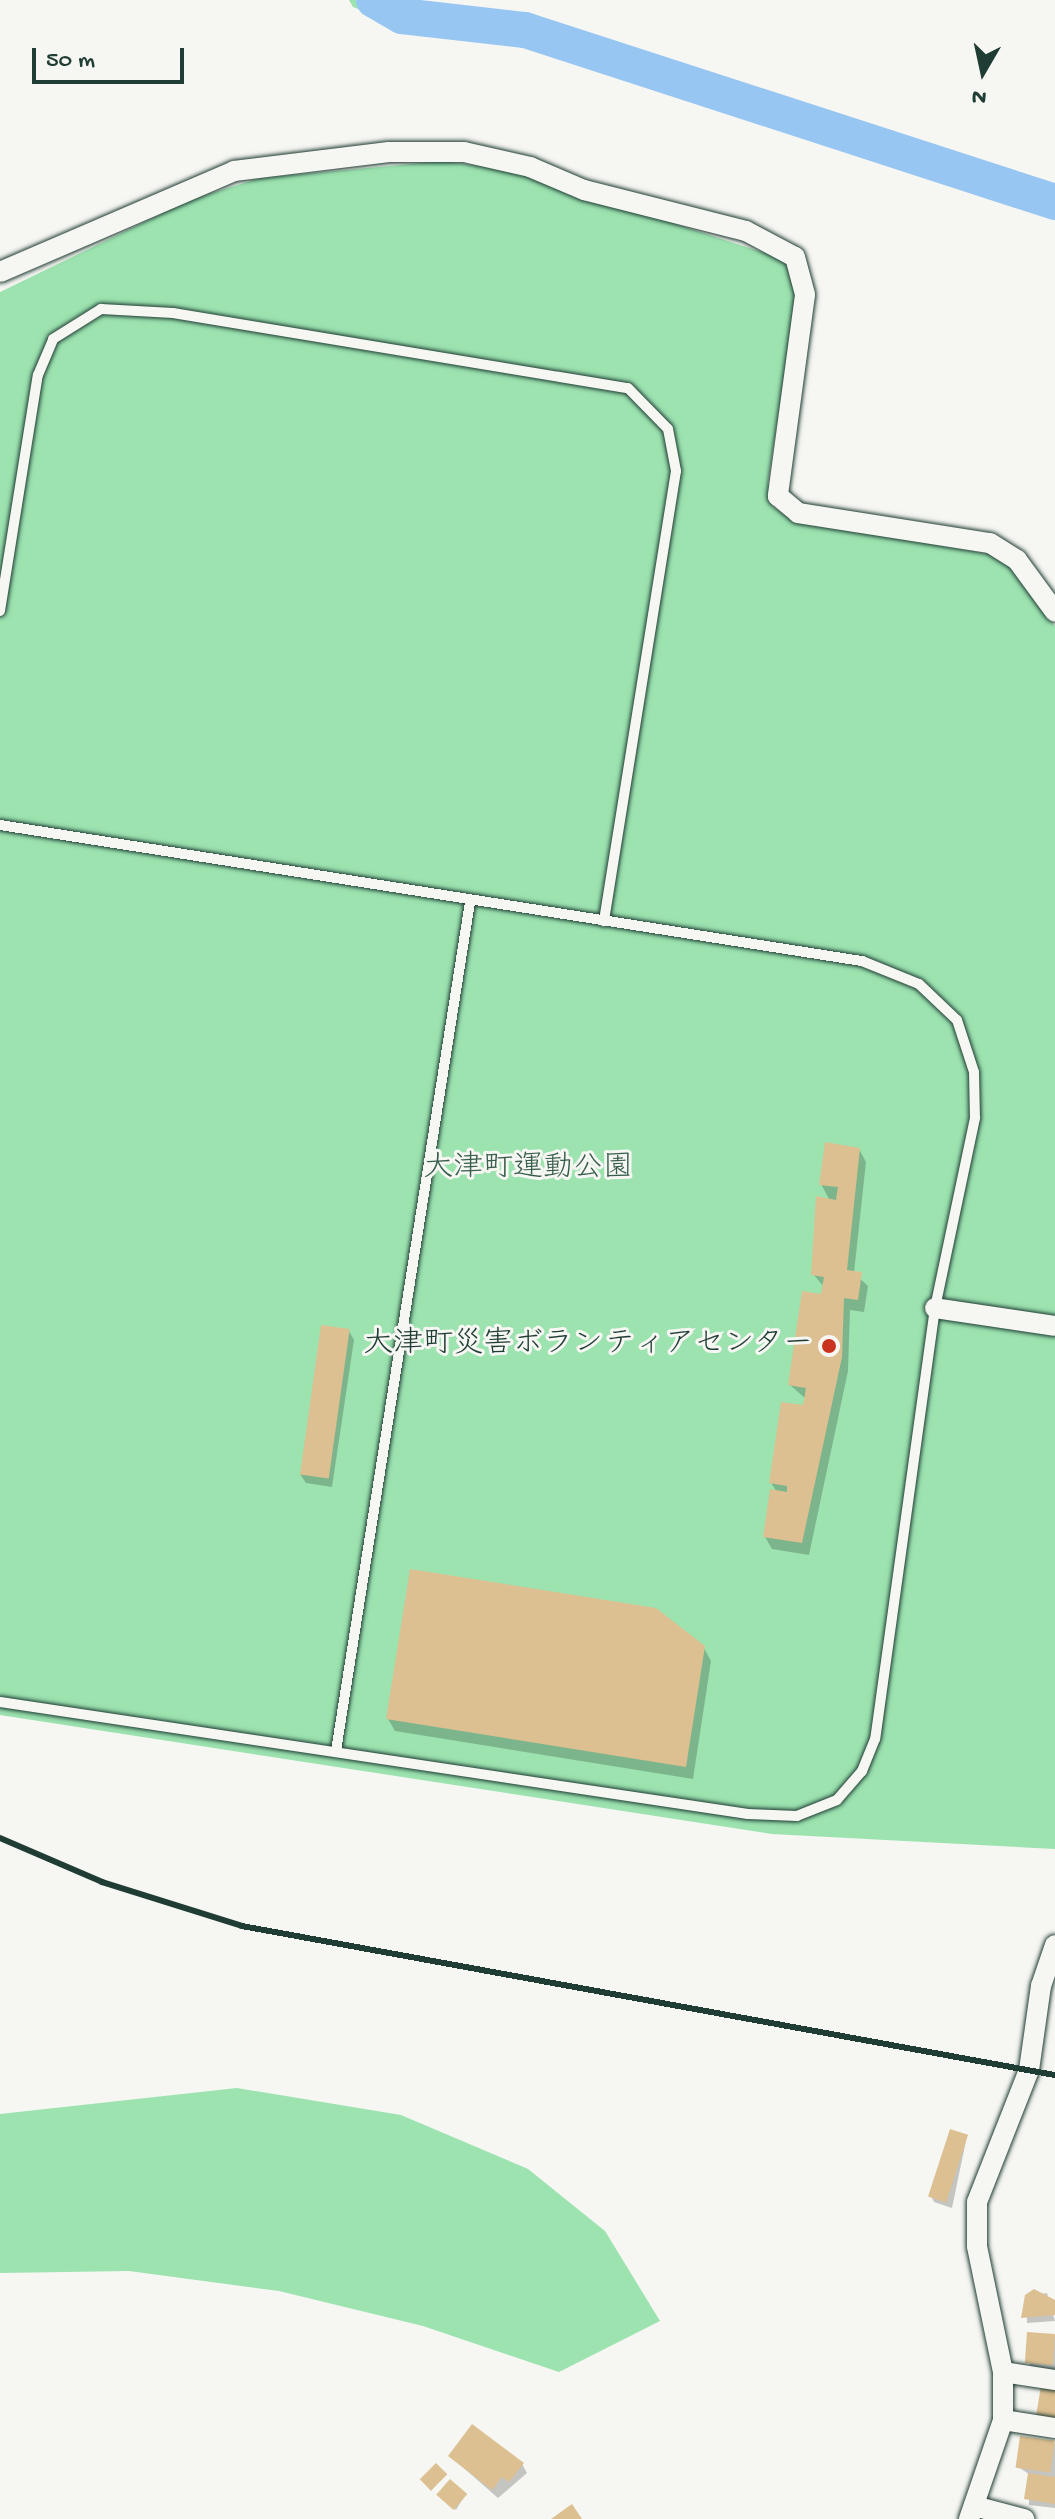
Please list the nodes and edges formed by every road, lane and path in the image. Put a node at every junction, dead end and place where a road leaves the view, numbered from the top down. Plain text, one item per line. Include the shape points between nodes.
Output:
1 (0, 272) edge
2 (0, 611) edge
3 (1055, 612) edge
4 (0, 825) edge
5 (470, 902) junction
6 (604, 921) junction
7 (935, 1308) junction
8 (1055, 1326) edge
9 (0, 1702) edge
10 (336, 1751) junction
11 (1055, 1945) edge
12 (1003, 2372) junction
13 (1055, 2380) edge
14 (1003, 2420) junction
15 (1055, 2428) edge
16 (972, 2512) edge
17 (1024, 2519) edge

1 - 3 street via 234,171 389,152 464,152 517,164 584,190 746,231 795,257 805,295 778,496 798,513 990,543 1017,560
2 - 6 lane via 38,375 53,339 101,309 173,313 628,388 668,429 676,471
4 - 5 lane
5 - 6 lane
5 - 10 lane
6 - 7 lane via 862,961 919,984 957,1020 974,1072 975,1118
7 - 8 street
7 - 10 lane via 875,1739 862,1771 837,1800 797,1816 748,1814
9 - 10 lane
11 - 12 street via 1041,1986 1029,2070 977,2202 977,2246
12 - 13 street
12 - 14 street
14 - 15 street
14 - 16 street
16 - 17 street

